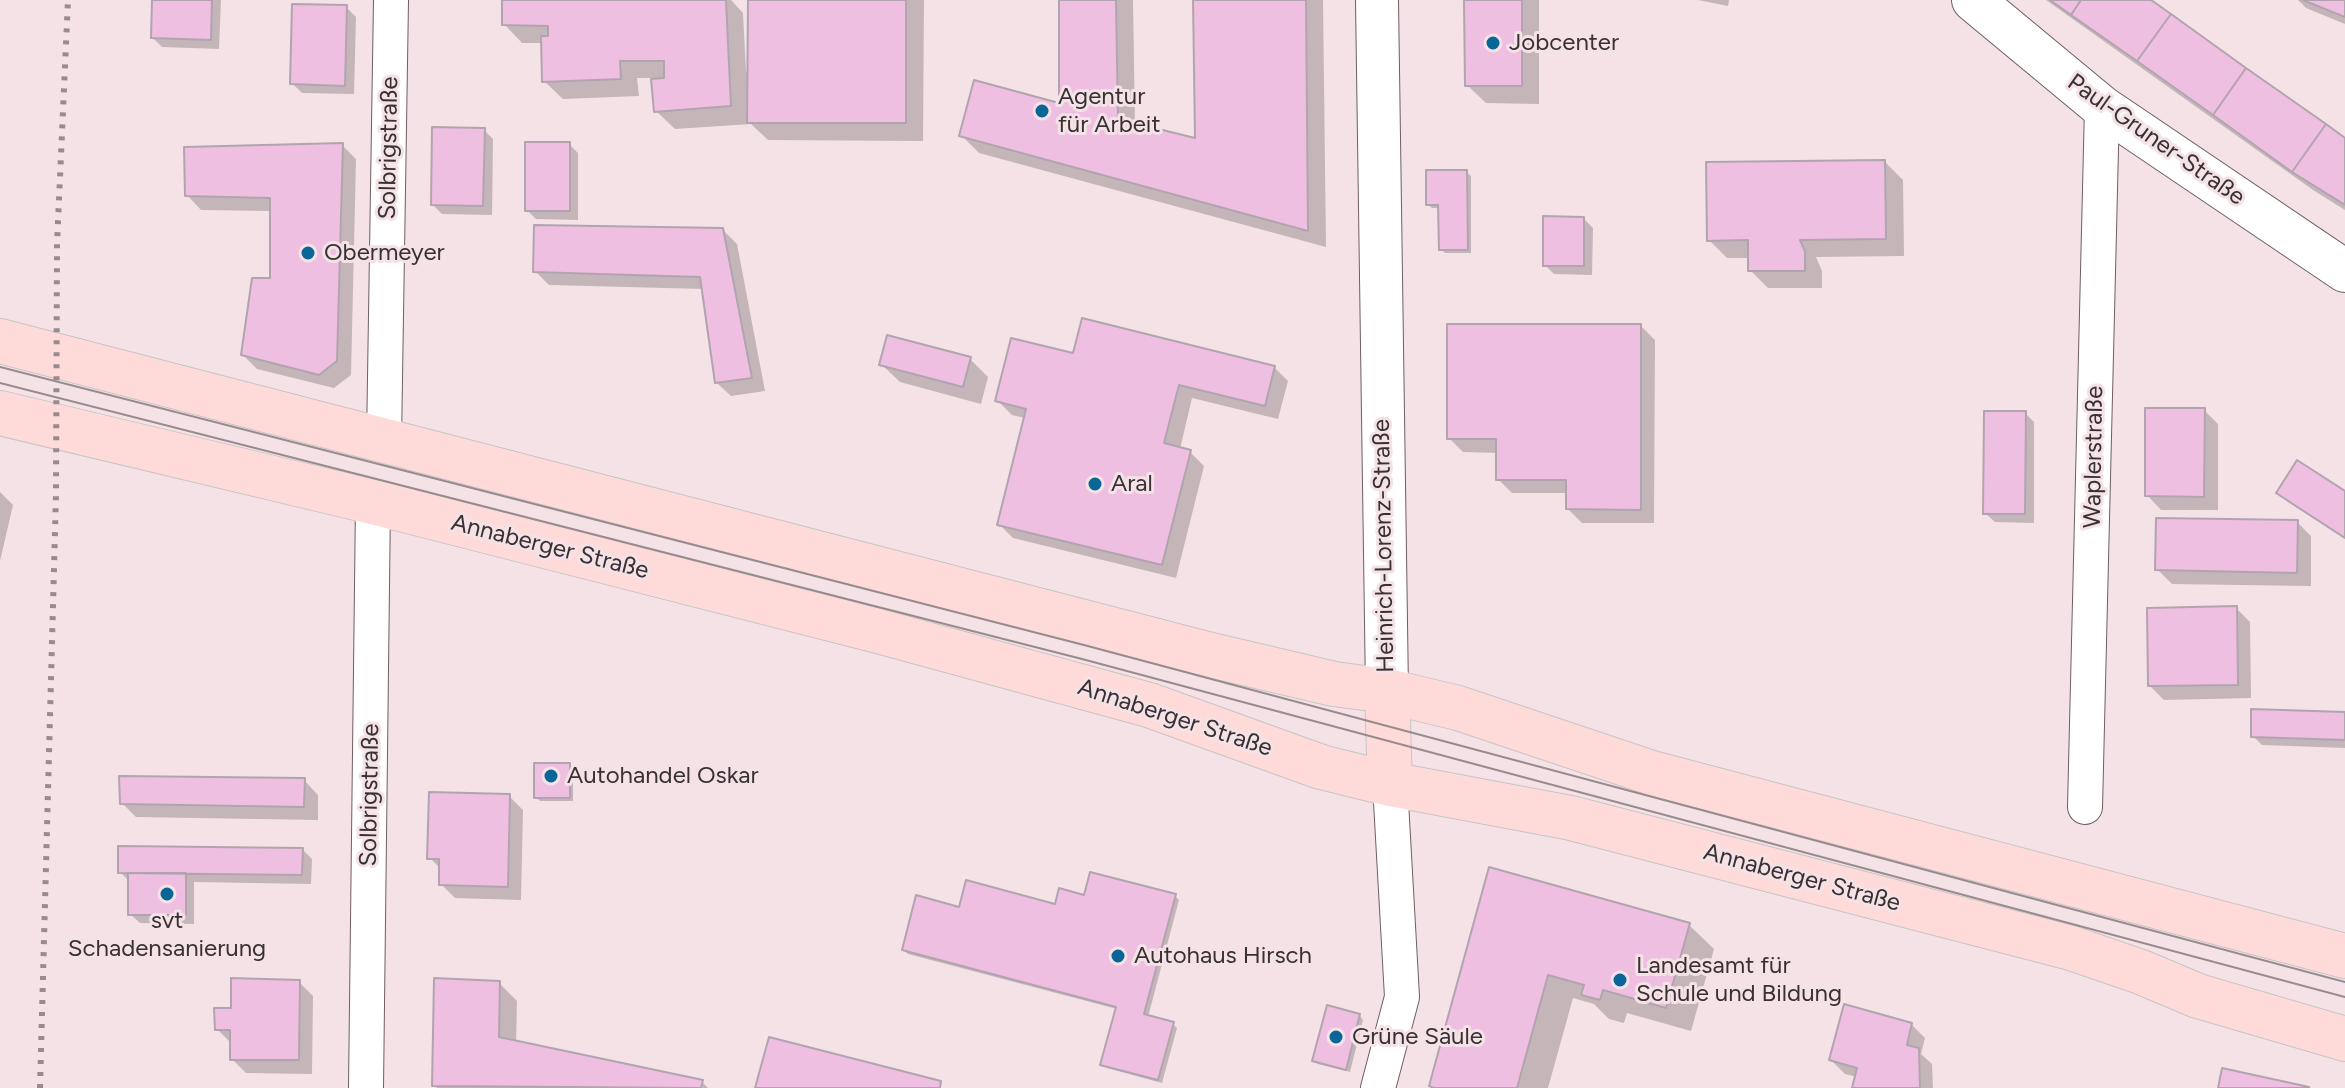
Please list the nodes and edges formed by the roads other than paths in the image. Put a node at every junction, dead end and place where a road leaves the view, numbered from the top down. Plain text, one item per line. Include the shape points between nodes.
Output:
1 (391, 0) edge
2 (1377, 0) edge
3 (1973, 0) edge
4 (2102, 107) junction
5 (2345, 271) edge
6 (0, 341) edge
7 (0, 413) edge
8 (384, 441) junction
9 (373, 502) junction
10 (1387, 691) junction
11 (1390, 784) junction
12 (2085, 807) dead end
13 (2345, 956) edge
14 (2345, 1039) edge
15 (366, 1088) edge
16 (1378, 1088) edge

1 - 8 street, Solbrigstraße
2 - 10 street, Heinrich-Lorenz-Straße
3 - 4 street, Paul-Gruner-Straße
4 - 5 street, Paul-Gruner-Straße
4 - 12 street, Waplerstraße
6 - 8 main road
7 - 9 main road, Annaberger Straße
8 - 10 main road via 1215,656
9 - 11 main road, Annaberger Straße via 1149,705 1321,767
9 - 15 street, Solbrigstraße
10 - 11 main road, Heinrich-Lorenz-Straße
10 - 13 main road via 1458,708 1652,773
11 - 14 main road, Annaberger Straße via 1571,818 2071,948 2198,996
11 - 16 street, Heinrich-Lorenz-Straße via 1402,997

